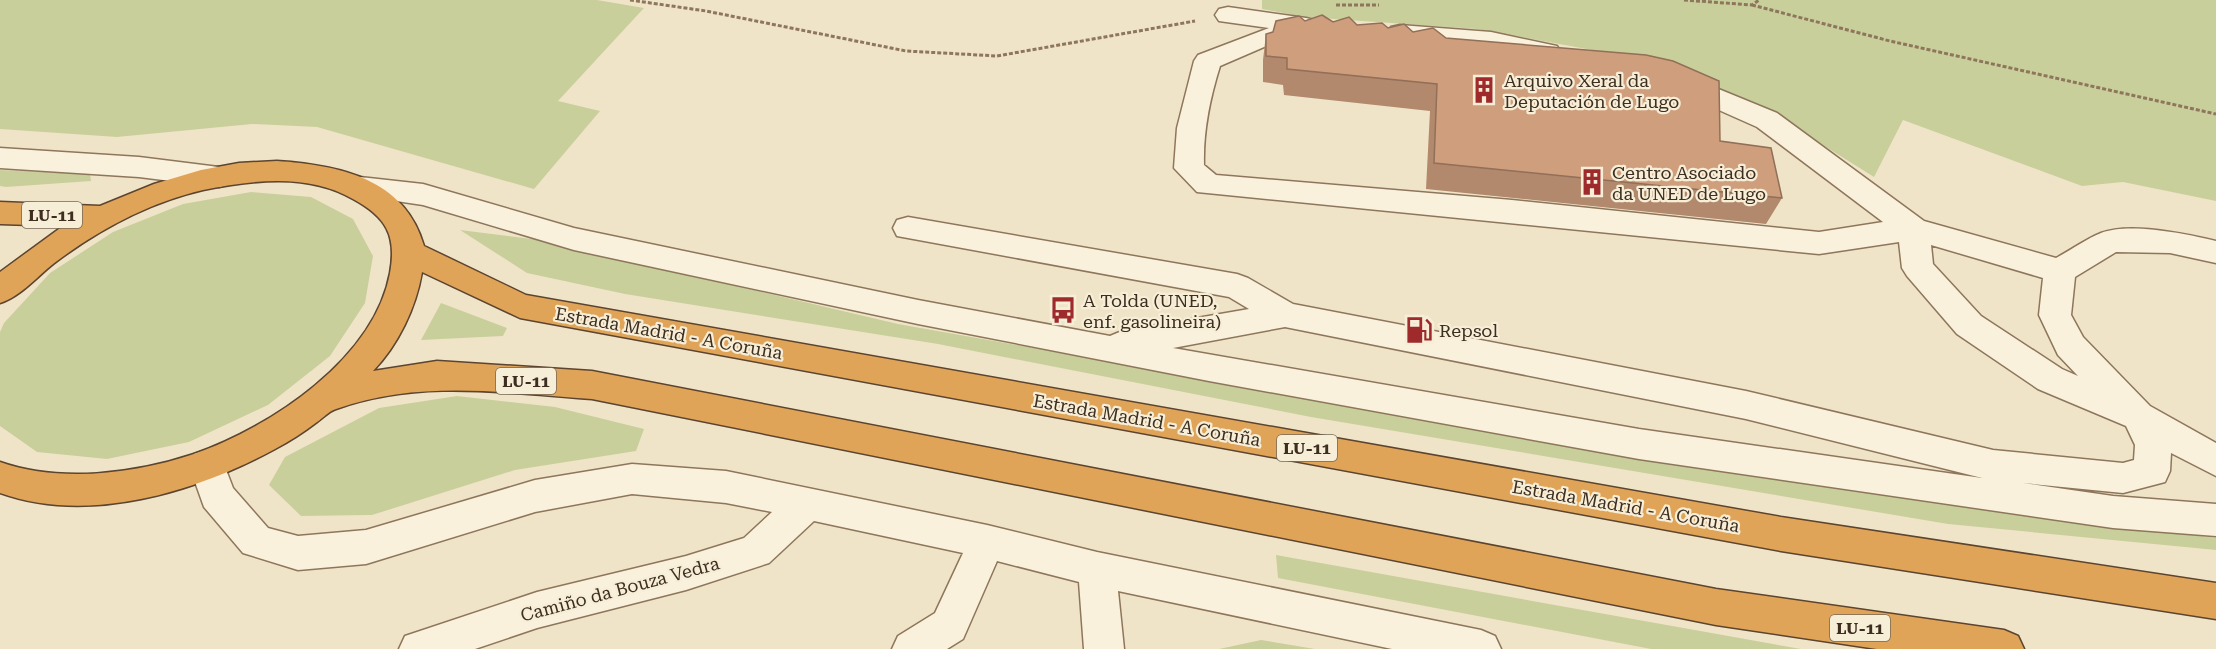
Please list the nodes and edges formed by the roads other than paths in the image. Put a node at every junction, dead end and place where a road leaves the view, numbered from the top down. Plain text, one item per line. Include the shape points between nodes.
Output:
1 (1228, 15) road end
2 (1376, 31) edge
3 (1569, 57) edge
4 (1648, 73) edge
5 (0, 158) edge
6 (219, 177) junction
7 (360, 187) junction
8 (0, 213) edge
9 (103, 217) junction
10 (908, 228) dead end
11 (1913, 229) junction
12 (2216, 252) edge
13 (410, 253) junction
14 (2060, 271) junction
15 (0, 291) edge
16 (1285, 315) junction
17 (1102, 347) junction
18 (324, 398) junction
19 (2138, 416) junction
20 (2216, 460) edge
21 (207, 465) junction
22 (2085, 476) junction
23 (0, 477) edge
24 (806, 505) junction
25 (2113, 512) junction
26 (2216, 520) edge
27 (987, 542) junction
28 (1096, 569) junction
29 (2216, 601) edge
30 (419, 649) edge
31 (912, 649) edge
32 (1104, 649) edge
33 (1481, 649) edge
34 (2004, 649) edge

1 - 11 street via 1321,19 1208,61 1176,155 1208,185 1819,243
2 - 3 street via 1491,40
4 - 11 street via 1670,78 1767,120
5 - 6 street via 139,167
6 - 7 highway, LU-11 via 272,171 320,174
6 - 9 highway, LU-11 via 160,192
7 - 13 highway, LU-11 via 394,214
7 - 17 street via 423,195 574,239
8 - 9 highway, LU-11
9 - 15 highway, LU-11 via 48,250
10 - 16 street via 1237,286
11 - 14 street
11 - 19 street via 1918,268 1969,325 2050,379
12 - 14 street via 2170,242 2111,242
13 - 18 highway, LU-11 via 406,286 391,323 363,361
13 - 29 highway, Estrada Madrid - A Coruña / LU-11 via 520,306 1781,534
14 - 19 street via 2055,315 2070,346
16 - 17 street
16 - 22 street via 1746,405 1993,465
17 - 25 street via 1639,444
18 - 21 highway, LU-11 via 270,435
18 - 34 highway, LU-11 via 392,380 437,375 592,385 1716,607
19 - 20 street
19 - 22 street via 2153,445 2152,471 2123,478
21 - 23 highway, LU-11 via 133,486 62,491
21 - 24 street via 218,496 256,541 298,554 366,547 535,496 632,479 726,487
22 - 25 street
24 - 27 street
24 - 30 street, Camiño da Bouza Vedra via 756,551 686,573 537,610
25 - 26 street
27 - 28 street
27 - 31 street via 949,626
28 - 32 street
28 - 33 street

